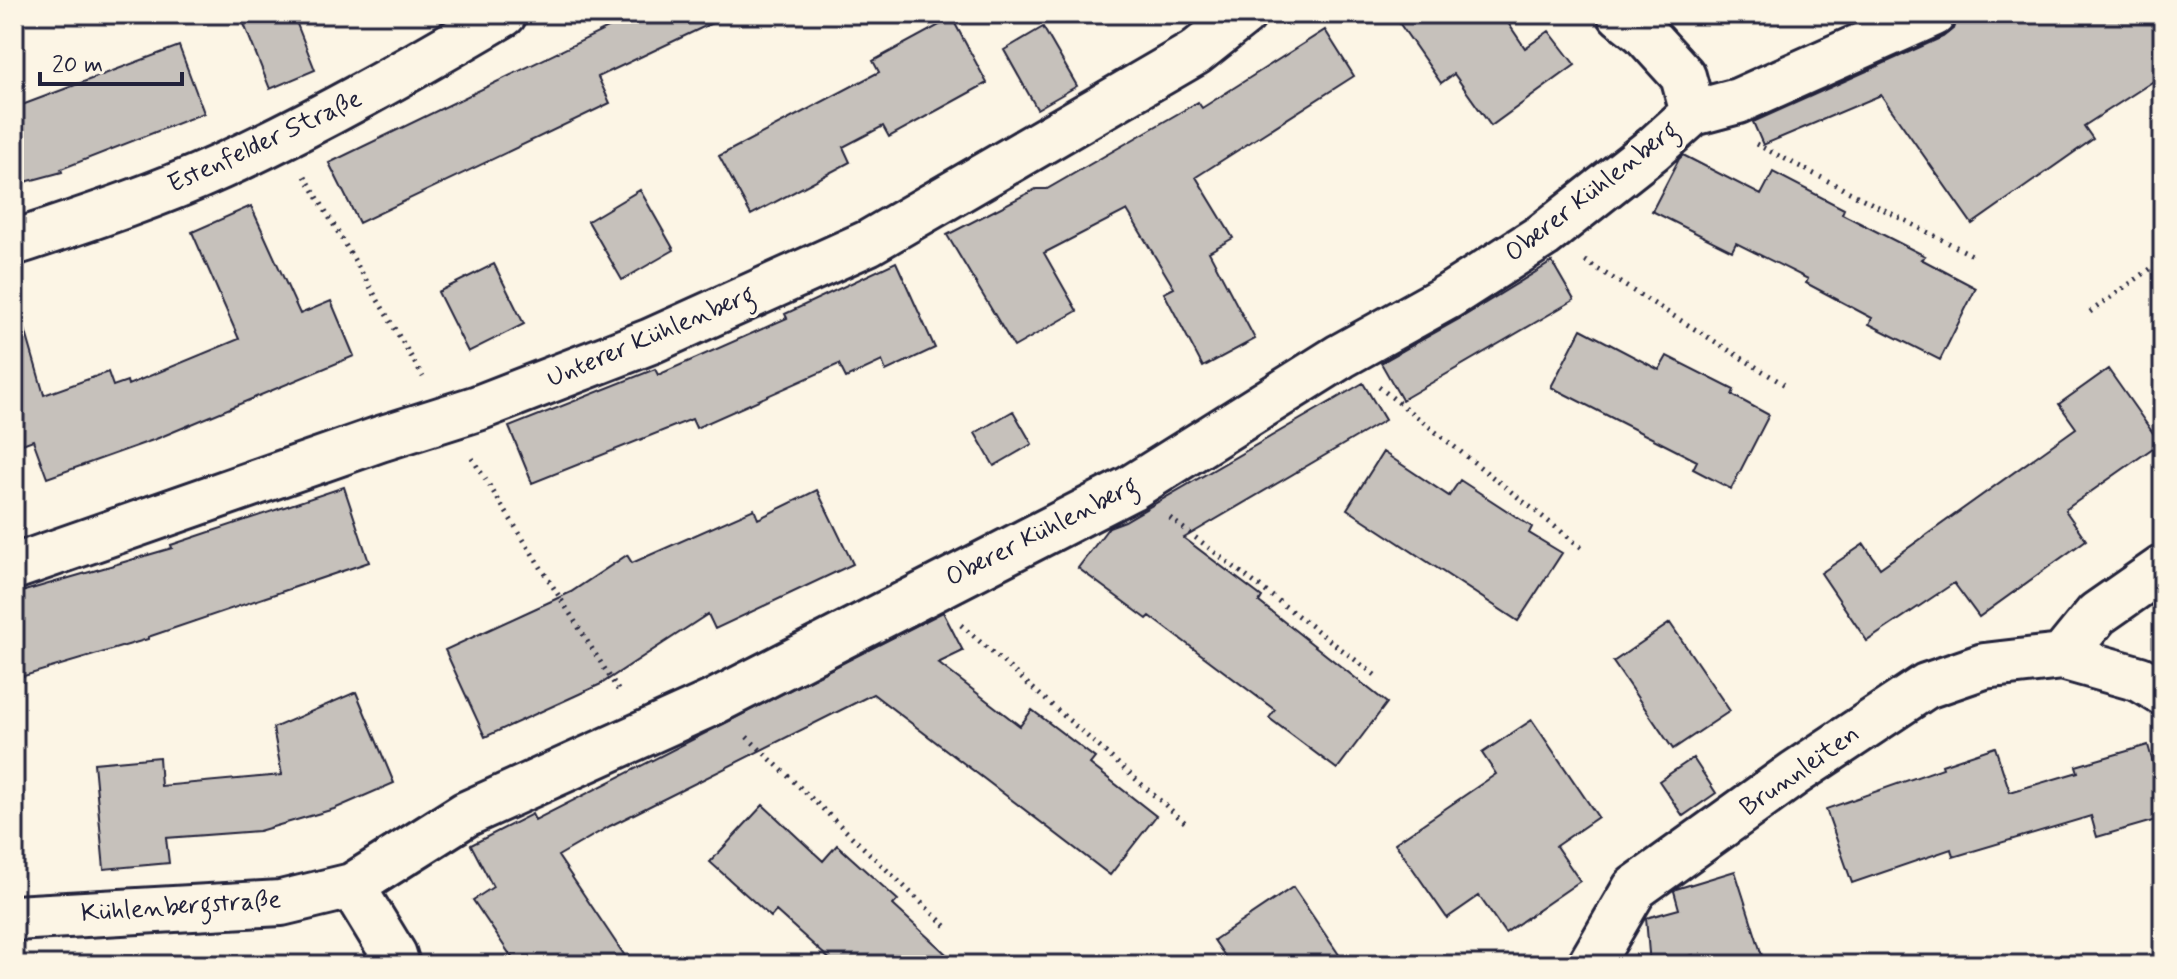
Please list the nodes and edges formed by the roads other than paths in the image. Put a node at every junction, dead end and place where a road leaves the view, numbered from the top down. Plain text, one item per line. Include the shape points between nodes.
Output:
1 (504, 14) edge
2 (1244, 14) edge
3 (1620, 14) edge
4 (1933, 14) edge
5 (1693, 113) junction
6 (14, 243) edge
7 (14, 567) edge
8 (2163, 568) edge
9 (2062, 657) junction
10 (2163, 693) edge
11 (352, 886) junction
12 (14, 918) edge
13 (397, 965) edge
14 (1590, 965) edge

1 - 6 street, Estenfelder Straße via 380,87 217,169
2 - 7 street, Unterer Kühlenberg via 1195,53 868,243 651,341 478,408
3 - 5 street, Oberer Kühlenberg via 1683,76
4 - 5 street, Oberer Kühlenberg via 1738,101
5 - 11 street, Oberer Kühlenberg via 1544,235 1131,488 712,703 466,814
8 - 9 street via 2097,614
9 - 10 street, Brunnleiten via 2140,679
9 - 14 street, Brunnleiten via 1984,666 1926,686 1635,888
11 - 12 street, Kühlenbergstraße via 281,903
11 - 13 street

